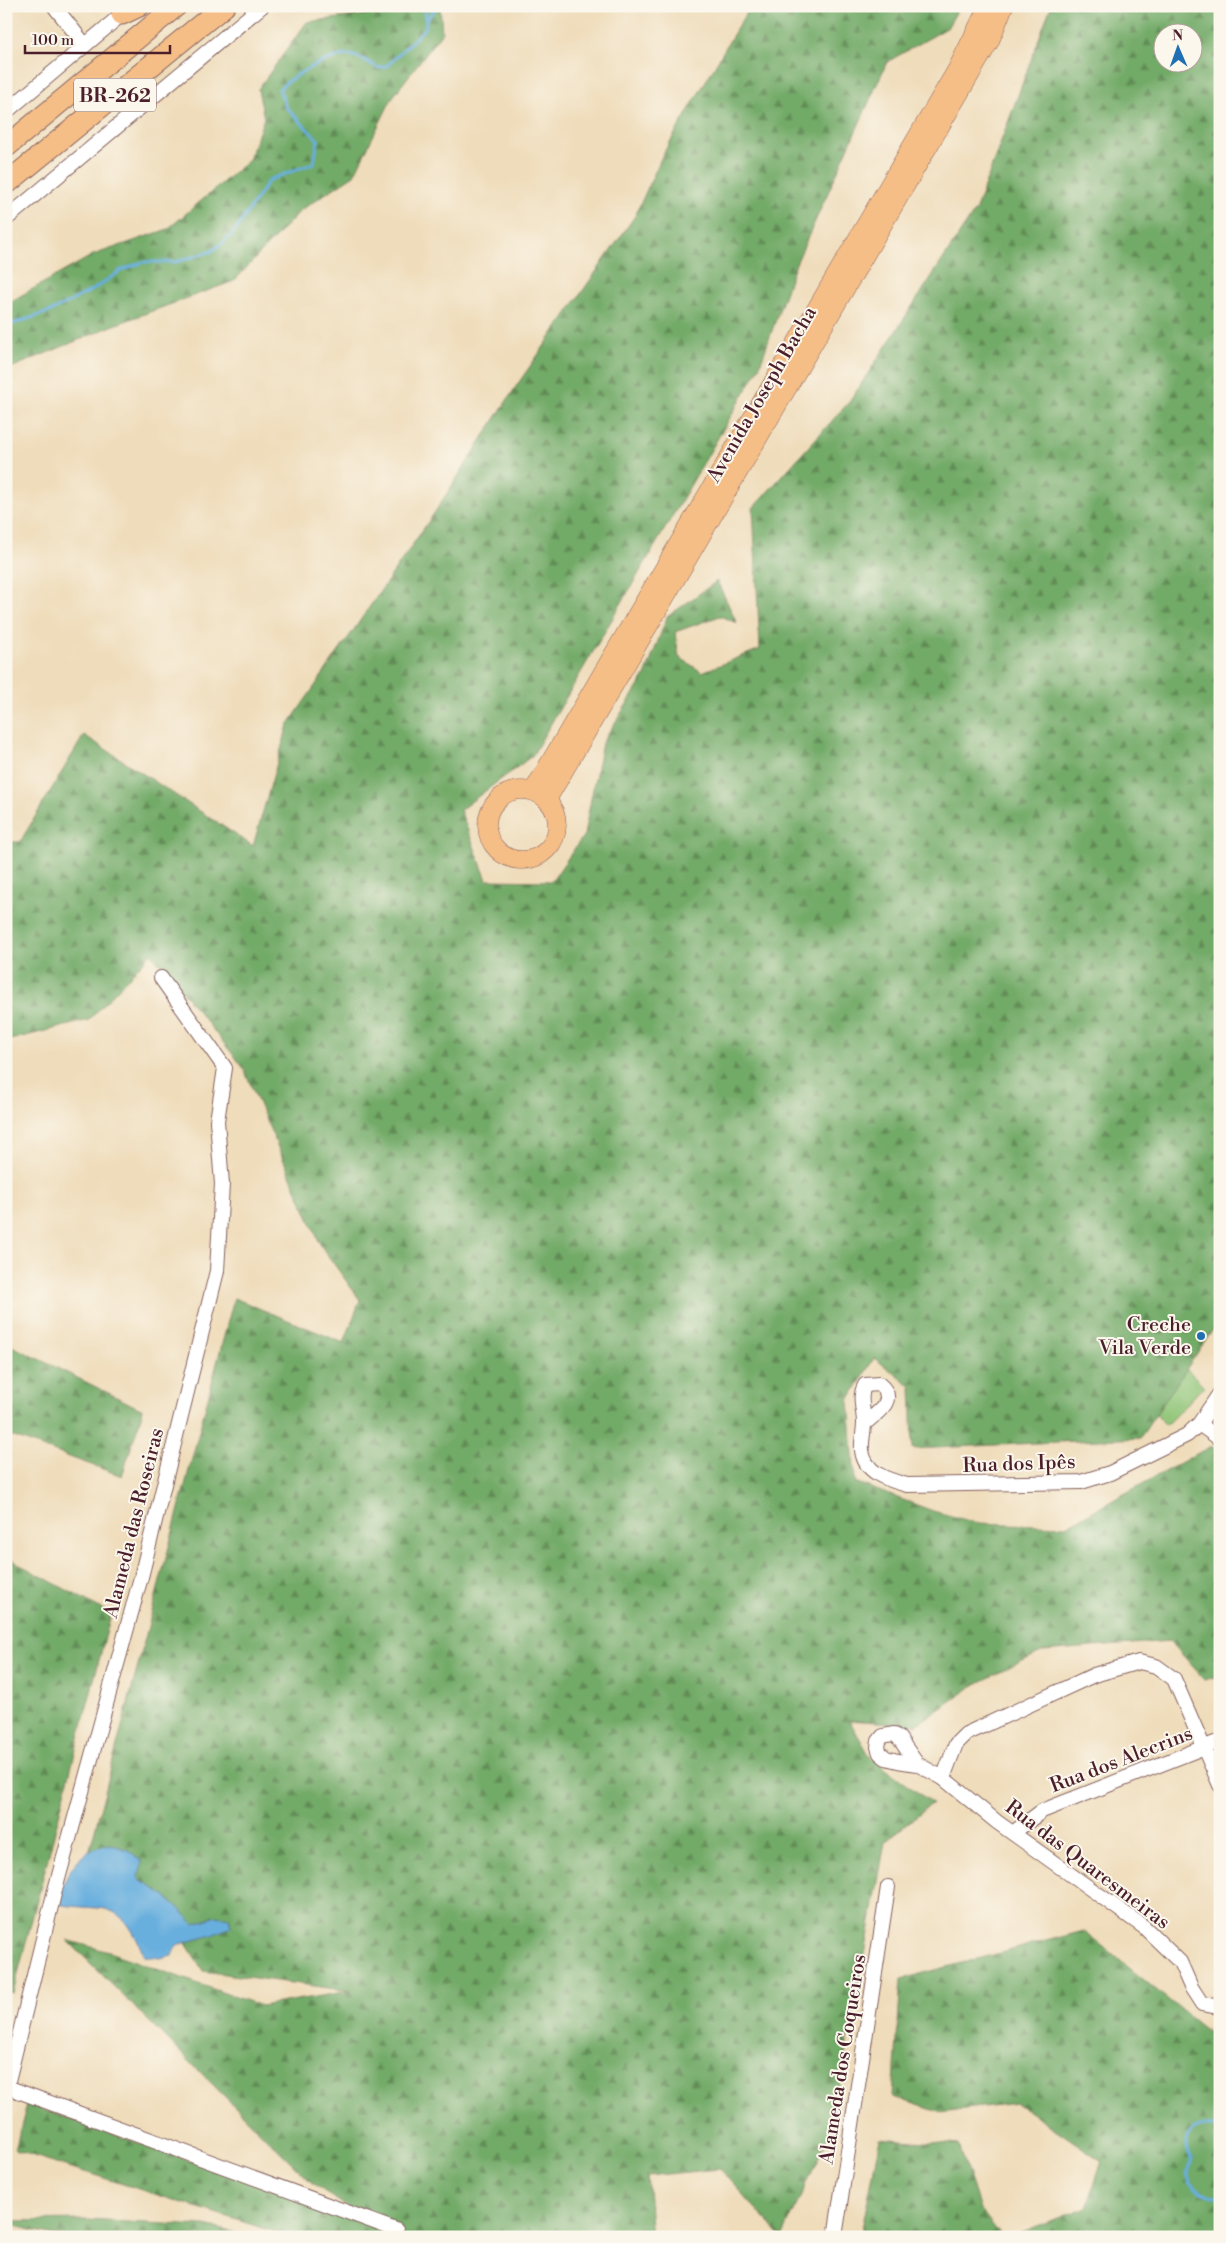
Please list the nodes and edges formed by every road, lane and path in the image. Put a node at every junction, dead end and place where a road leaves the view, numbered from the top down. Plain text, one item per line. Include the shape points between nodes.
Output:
1 (54, 6) edge
2 (176, 6) edge
3 (224, 6) edge
4 (262, 6) edge
5 (988, 6) edge
6 (1004, 6) edge
7 (131, 9) edge
8 (85, 44) junction
9 (6, 112) edge
10 (6, 147) edge
11 (6, 184) edge
12 (6, 219) edge
13 (161, 978) dead end
14 (1220, 1393) edge
15 (864, 1424) dead end
16 (1198, 1424) junction
17 (1220, 1439) edge
18 (1220, 1741) edge
19 (1204, 1748) junction
20 (917, 1764) dead end
21 (942, 1778) junction
22 (1220, 1785) edge
23 (1014, 1832) junction
24 (888, 1887) dead end
25 (1220, 2007) edge
26 (6, 2088) edge
27 (396, 2230) dead end
28 (835, 2237) edge

1 - 8 street
2 - 10 highway, BR-262
3 - 11 highway, BR-262
4 - 12 street, BR-262
5 - 6 main road, Avenida Joseph Bacha via 957,69 540,796 990,41
7 - 8 street
8 - 9 street
13 - 26 street, Alameda das Roseiras via 225,1068 217,1121 222,1184 217,1270 141,1577 55,1890
14 - 16 street, Rua dos Ipês
15 - 16 street, Rua dos Ipês via 862,1449 867,1465 885,1479 907,1485 1081,1482 1110,1473 1172,1443
16 - 17 street
18 - 19 street, Rua dos Alecrins
19 - 21 street via 1174,1679 1156,1666 1140,1662 1094,1676 966,1734 956,1744
19 - 22 street
19 - 23 street, Rua dos Alecrins via 1042,1811
20 - 21 street, Rua das Quaresmeiras
21 - 23 street, Rua das Quaresmeiras
23 - 25 street, Rua das Quaresmeiras via 1144,1927 1180,1962 1202,2004
24 - 28 street, Alameda dos Coqueiros
26 - 27 street

